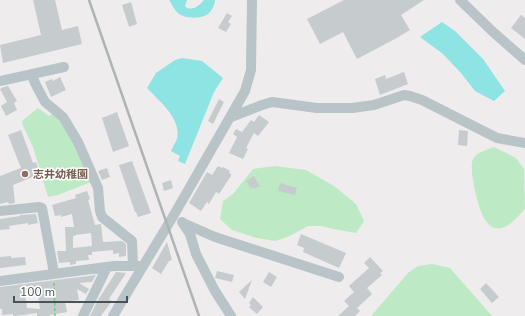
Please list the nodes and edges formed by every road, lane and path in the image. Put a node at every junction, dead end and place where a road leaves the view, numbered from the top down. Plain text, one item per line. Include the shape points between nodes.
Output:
1 (252, 0) edge
2 (460, 0) edge
3 (525, 60) edge
4 (64, 67) dead end
5 (31, 74) junction
6 (0, 81) edge
7 (231, 117) junction
8 (525, 143) edge
9 (0, 211) edge
10 (175, 213) junction
11 (183, 223) junction
12 (138, 266) junction
13 (108, 267) junction
14 (54, 273) junction
15 (339, 277) dead end
16 (0, 281) edge
17 (55, 316) edge
18 (83, 316) edge
19 (113, 316) edge
20 (231, 316) edge

1 - 7 street via 251,70 245,91
2 - 3 street
4 - 5 street
5 - 6 street
5 - 12 street via 45,102 63,117 78,142 98,188 102,217 132,241
7 - 8 street via 272,102 317,108 352,108 410,96 496,138
7 - 10 street
9 - 14 street via 42,208
10 - 11 street
10 - 12 street
11 - 15 street via 215,237
11 - 20 street via 215,291
12 - 13 street
12 - 19 street
13 - 14 street
13 - 18 street
14 - 16 street
14 - 17 path

